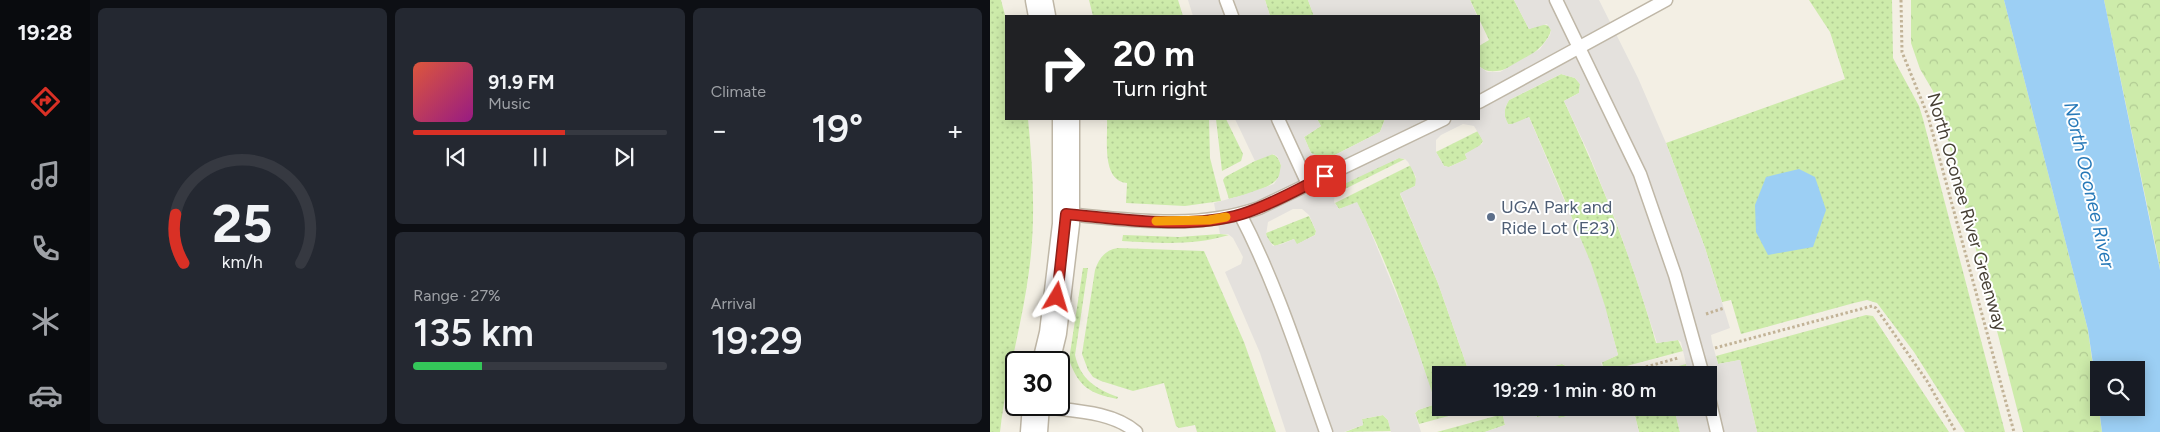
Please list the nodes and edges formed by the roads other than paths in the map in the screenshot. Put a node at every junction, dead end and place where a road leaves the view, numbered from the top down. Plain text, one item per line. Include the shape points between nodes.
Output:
1 (1039, 0) edge
2 (1226, 0) edge
3 (1556, 0) edge
4 (1666, 0) edge
5 (1042, 15) edge
6 (1232, 15) edge
7 (1579, 47) junction
8 (1480, 101) edge
9 (1066, 120) edge
10 (1278, 120) edge
11 (1442, 120) edge
12 (1308, 184) junction
13 (1066, 214) junction
14 (1240, 214) junction
15 (1049, 351) edge
16 (1701, 366) edge
17 (1070, 411) edge
18 (1035, 416) edge
19 (1713, 416) edge
20 (1034, 432) edge
21 (1136, 432) edge
22 (1326, 432) edge
23 (1717, 432) edge

1 - 5 street
2 - 6 lane
3 - 7 lane
4 - 7 lane
7 - 8 lane
7 - 16 lane via 1640,174 1676,276
9 - 13 street
10 - 12 lane
11 - 12 lane
12 - 14 lane
13 - 14 lane via 1178,222
13 - 15 street
14 - 22 lane via 1265,269
17 - 21 lane via 1110,417
18 - 20 street
19 - 23 lane

